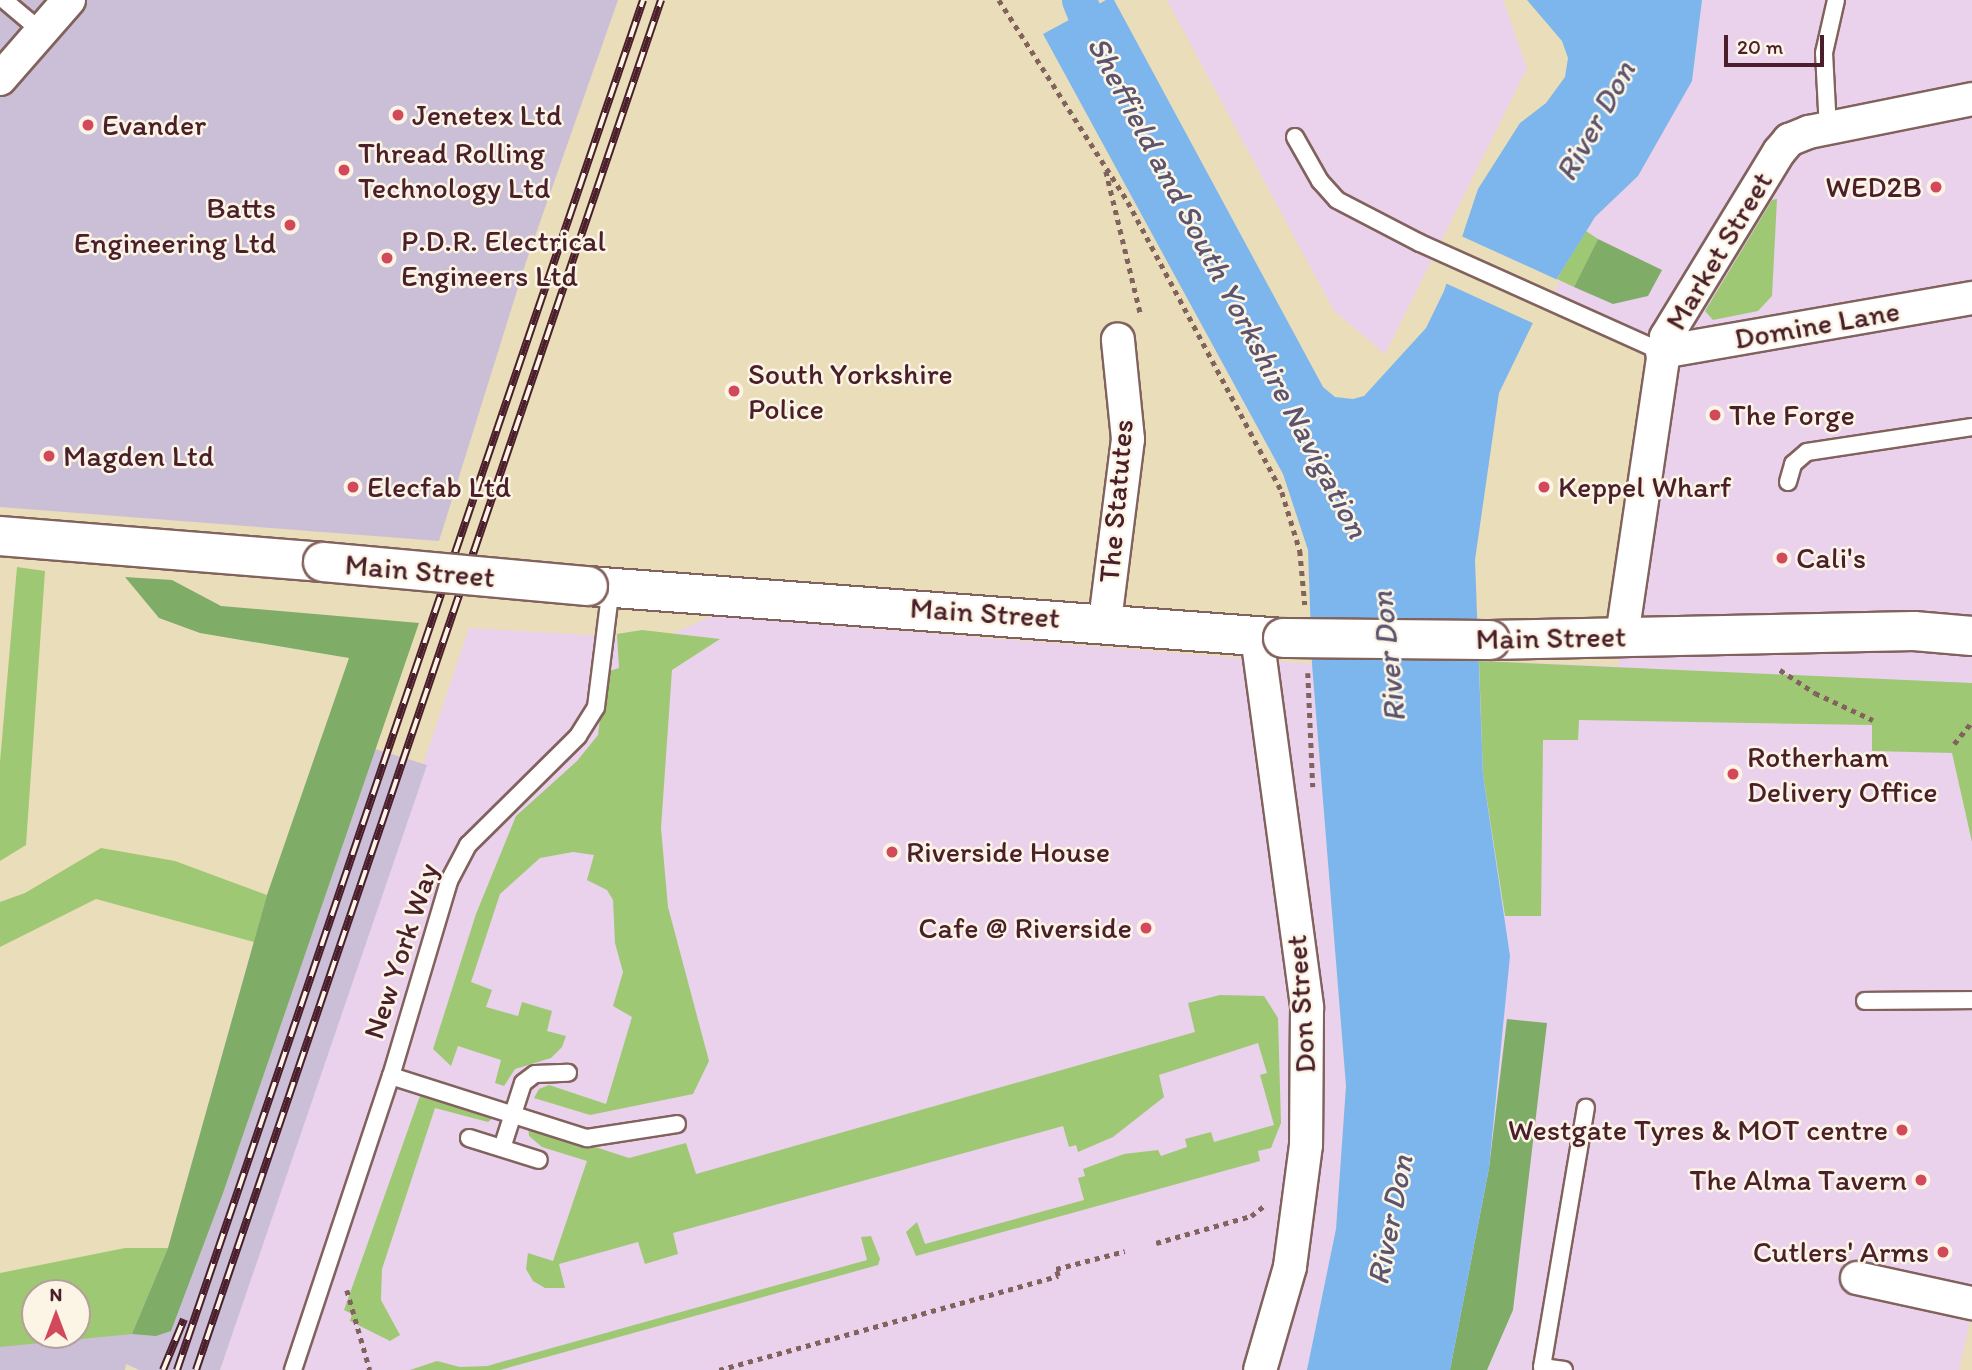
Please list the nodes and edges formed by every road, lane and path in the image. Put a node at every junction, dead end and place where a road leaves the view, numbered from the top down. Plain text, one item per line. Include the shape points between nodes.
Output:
1 (4, 0) edge
2 (69, 0) edge
3 (1836, 0) edge
4 (42, 32) junction
5 (0, 79) edge
6 (1972, 99) edge
7 (1828, 129) junction
8 (1295, 137) dead end
9 (1105, 167) dead end
10 (1972, 298) edge
11 (1130, 331) joint
12 (1662, 352) junction
13 (1972, 427) edge
14 (1788, 482) dead end
15 (0, 536) edge
16 (600, 586) junction
17 (1105, 621) junction
18 (1622, 636) junction
19 (1972, 636) edge
20 (1270, 637) junction
21 (1771, 663) dead end
22 (1873, 720) dead end
23 (1972, 722) edge
24 (1954, 744) dead end
25 (1972, 1000) edge
26 (1865, 1001) dead end
27 (568, 1073) dead end
28 (391, 1076) junction
29 (1586, 1108) dead end
30 (513, 1113) junction
31 (677, 1124) dead end
32 (469, 1138) dead end
33 (502, 1148) junction
34 (539, 1160) dead end
35 (1301, 1177) junction
36 (1156, 1243) dead end
37 (334, 1248) junction
38 (1125, 1251) dead end
39 (1857, 1278) dead end
40 (1972, 1303) edge
41 (293, 1370) edge
42 (370, 1370) edge
43 (719, 1370) edge
44 (1260, 1370) edge
45 (1564, 1370) edge

1 - 4 lane
2 - 4 street
3 - 7 lane via 1825,53
4 - 5 street
6 - 7 street, Market Street
7 - 12 street, Market Street via 1789,140 1779,152 1676,314
8 - 12 lane via 1320,181 1338,200 1420,243
9 - 11 path
10 - 12 street, Domine Lane
11 - 17 street, The Statutes via 1128,439
12 - 18 street, Market Street
13 - 14 lane via 1807,452 1793,464
15 - 16 street, Main Street, bridge
16 - 17 street, Main Street
16 - 28 lane, New York Way via 596,707 578,736 468,845 449,881
17 - 20 street, Main Street
18 - 19 street, Main Street via 1914,631
18 - 20 street, Main Street, bridge via 1490,640
20 - 35 street, Don Street via 1307,1008
21 - 22 path via 1815,693
23 - 24 path
25 - 26 lane
27 - 30 lane via 536,1074 523,1083
28 - 30 lane
28 - 37 lane, New York Way
29 - 45 lane via 1542,1367
30 - 31 lane via 587,1138
30 - 33 lane
32 - 33 lane
33 - 34 lane
35 - 36 path via 1251,1216
35 - 44 street, Don Street via 1290,1267
37 - 41 lane, New York Way
37 - 42 path
38 - 43 path via 1056,1269 1058,1276
39 - 40 street

